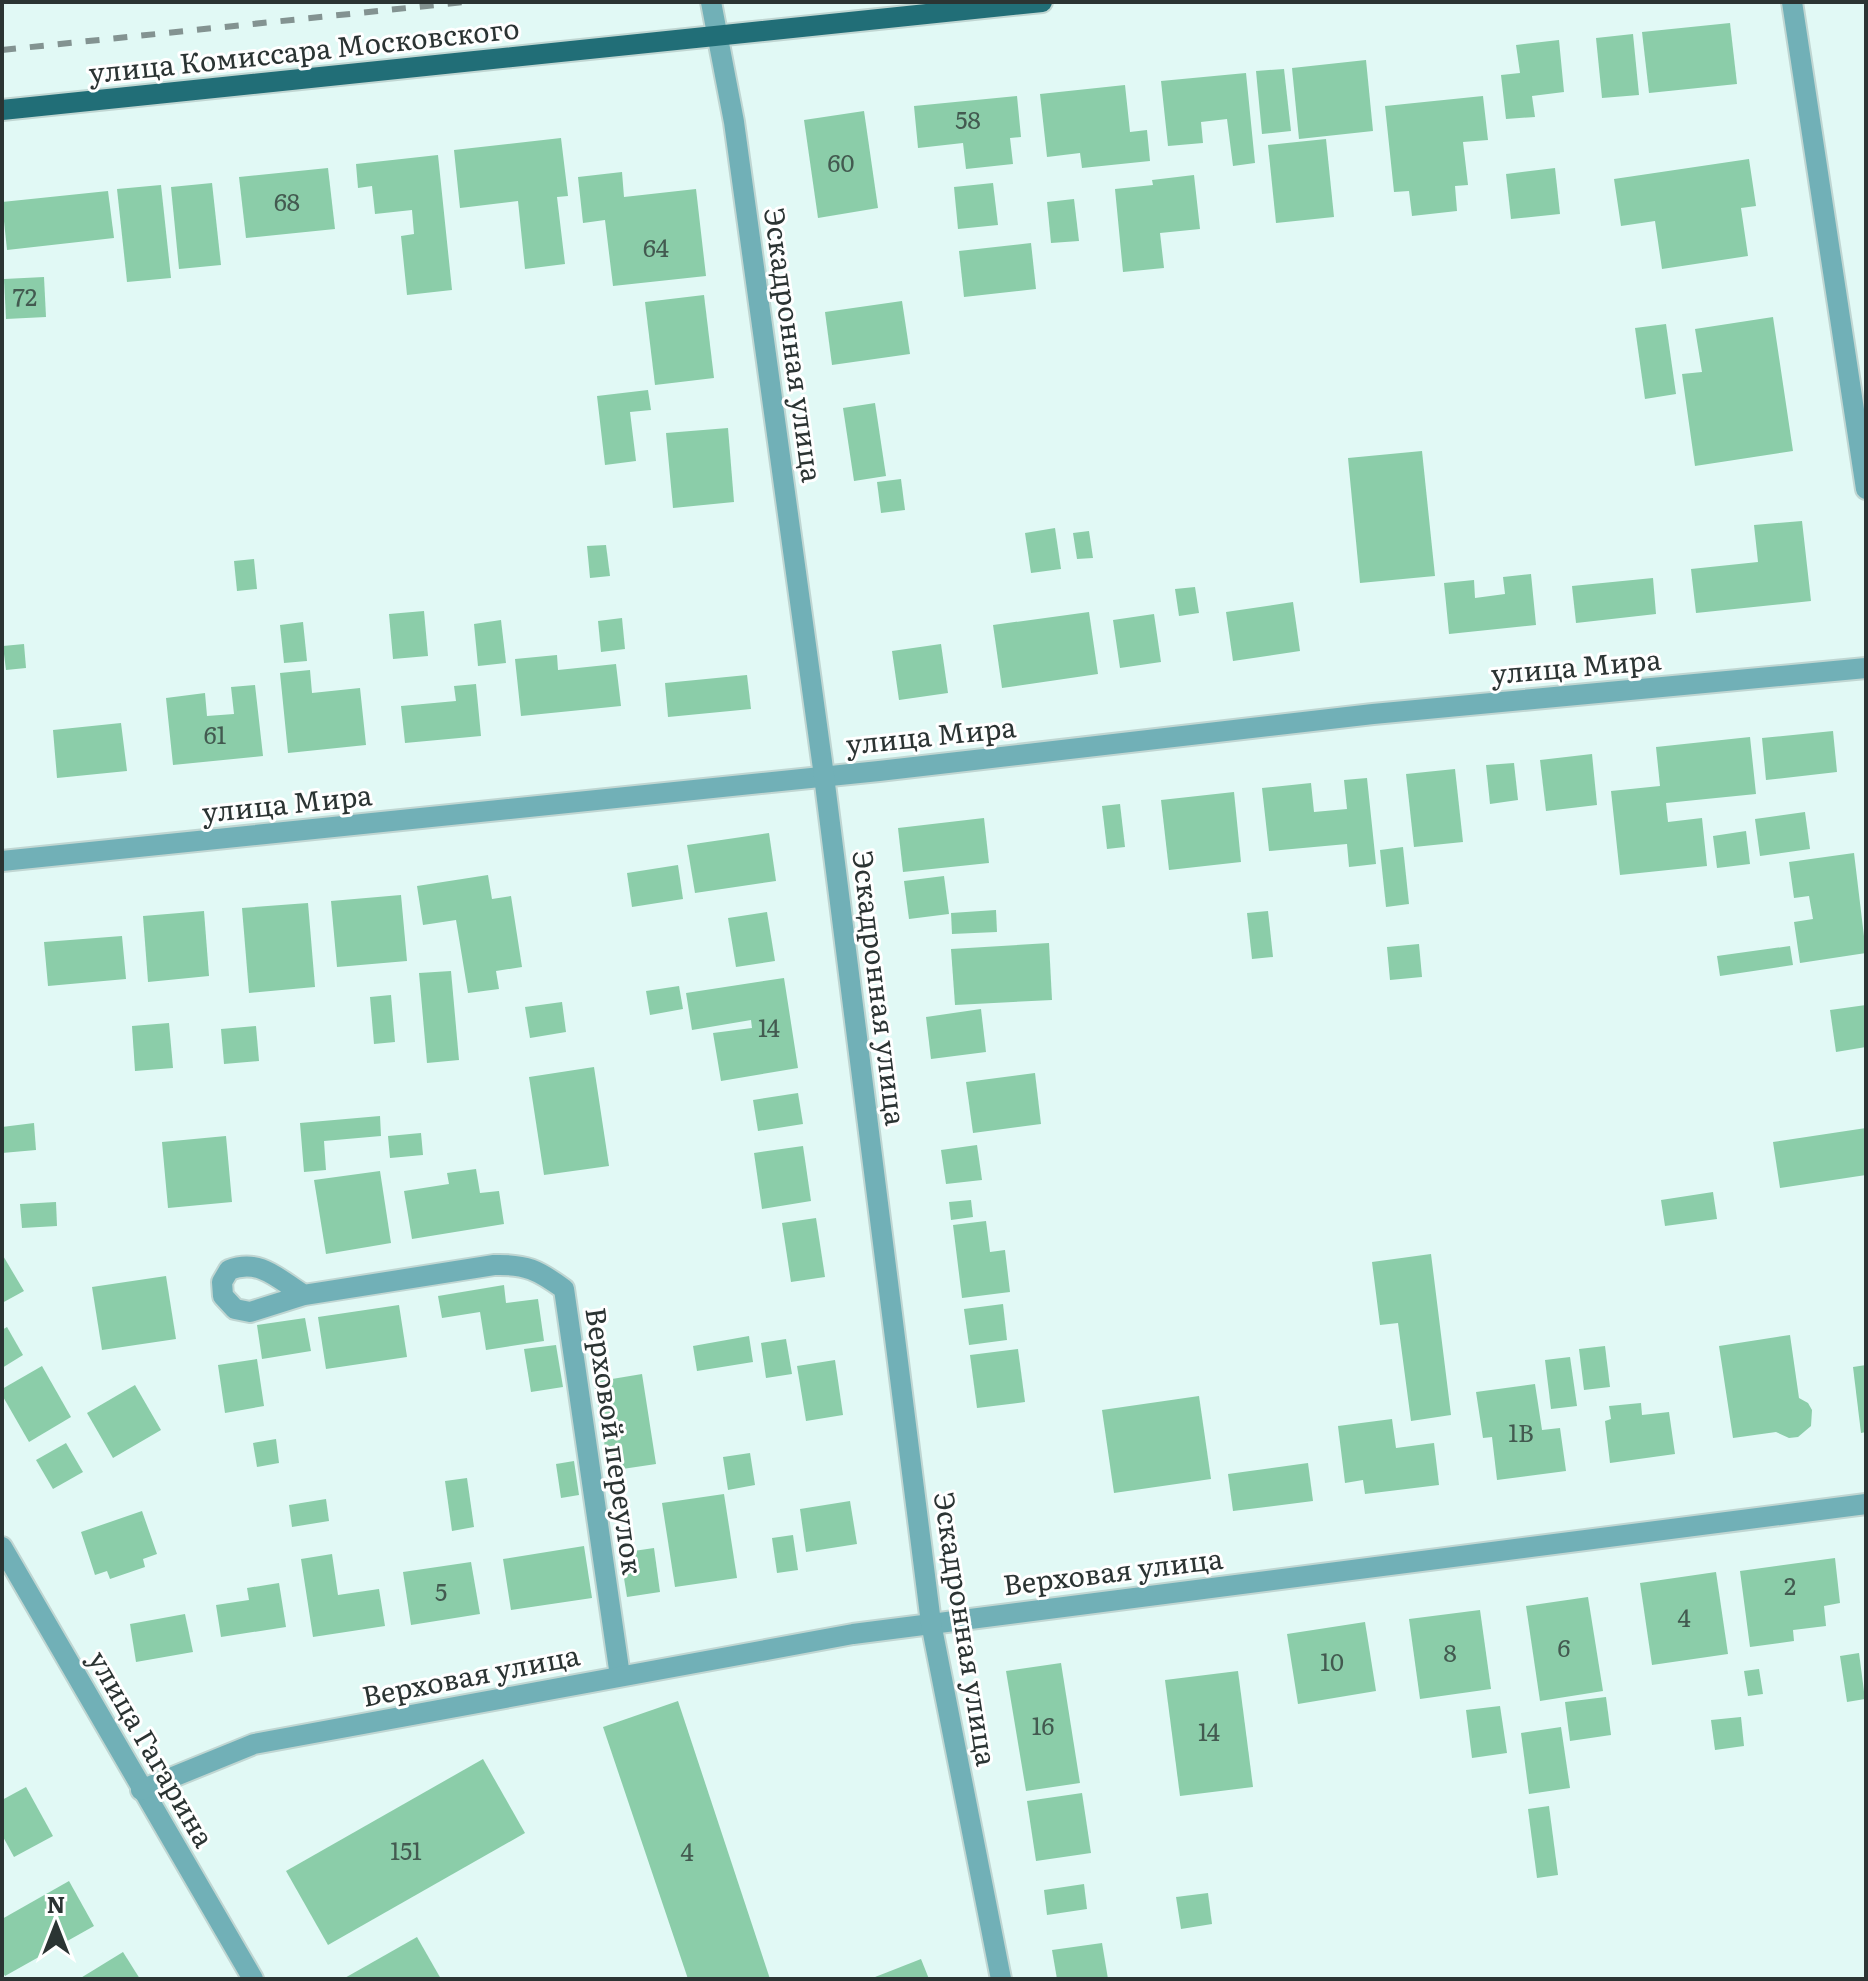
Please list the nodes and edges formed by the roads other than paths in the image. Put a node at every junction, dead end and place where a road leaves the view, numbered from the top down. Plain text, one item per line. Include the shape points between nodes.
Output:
1 (711, 2) edge
2 (1042, 2) edge
3 (1792, 2) edge
4 (719, 36) junction
5 (2, 110) edge
6 (1866, 489) edge
7 (1866, 668) edge
8 (824, 776) junction
9 (2, 861) edge
10 (304, 1295) dead end
11 (1866, 1504) edge
12 (2, 1547) edge
13 (931, 1623) junction
14 (620, 1676) junction
15 (141, 1790) junction
16 (253, 1979) edge
17 (1001, 1979) edge

1 - 4 street, Эскадронная улица
2 - 4 main road, улица Комиссара Московского
3 - 6 street
4 - 5 main road, улица Комиссара Московского
4 - 8 street, Эскадронная улица
7 - 8 street, улица Мира via 1373,714
8 - 9 street, улица Мира
8 - 13 street, Эскадронная улица
10 - 14 street, Верховой переулок via 520,1264 564,1289
11 - 13 street, Верховая улица
12 - 15 street, улица Гагарина
13 - 14 street, Верховая улица
13 - 17 street, Эскадронная улица
14 - 15 street, Верховая улица via 254,1744
15 - 16 street, улица Гагарина

